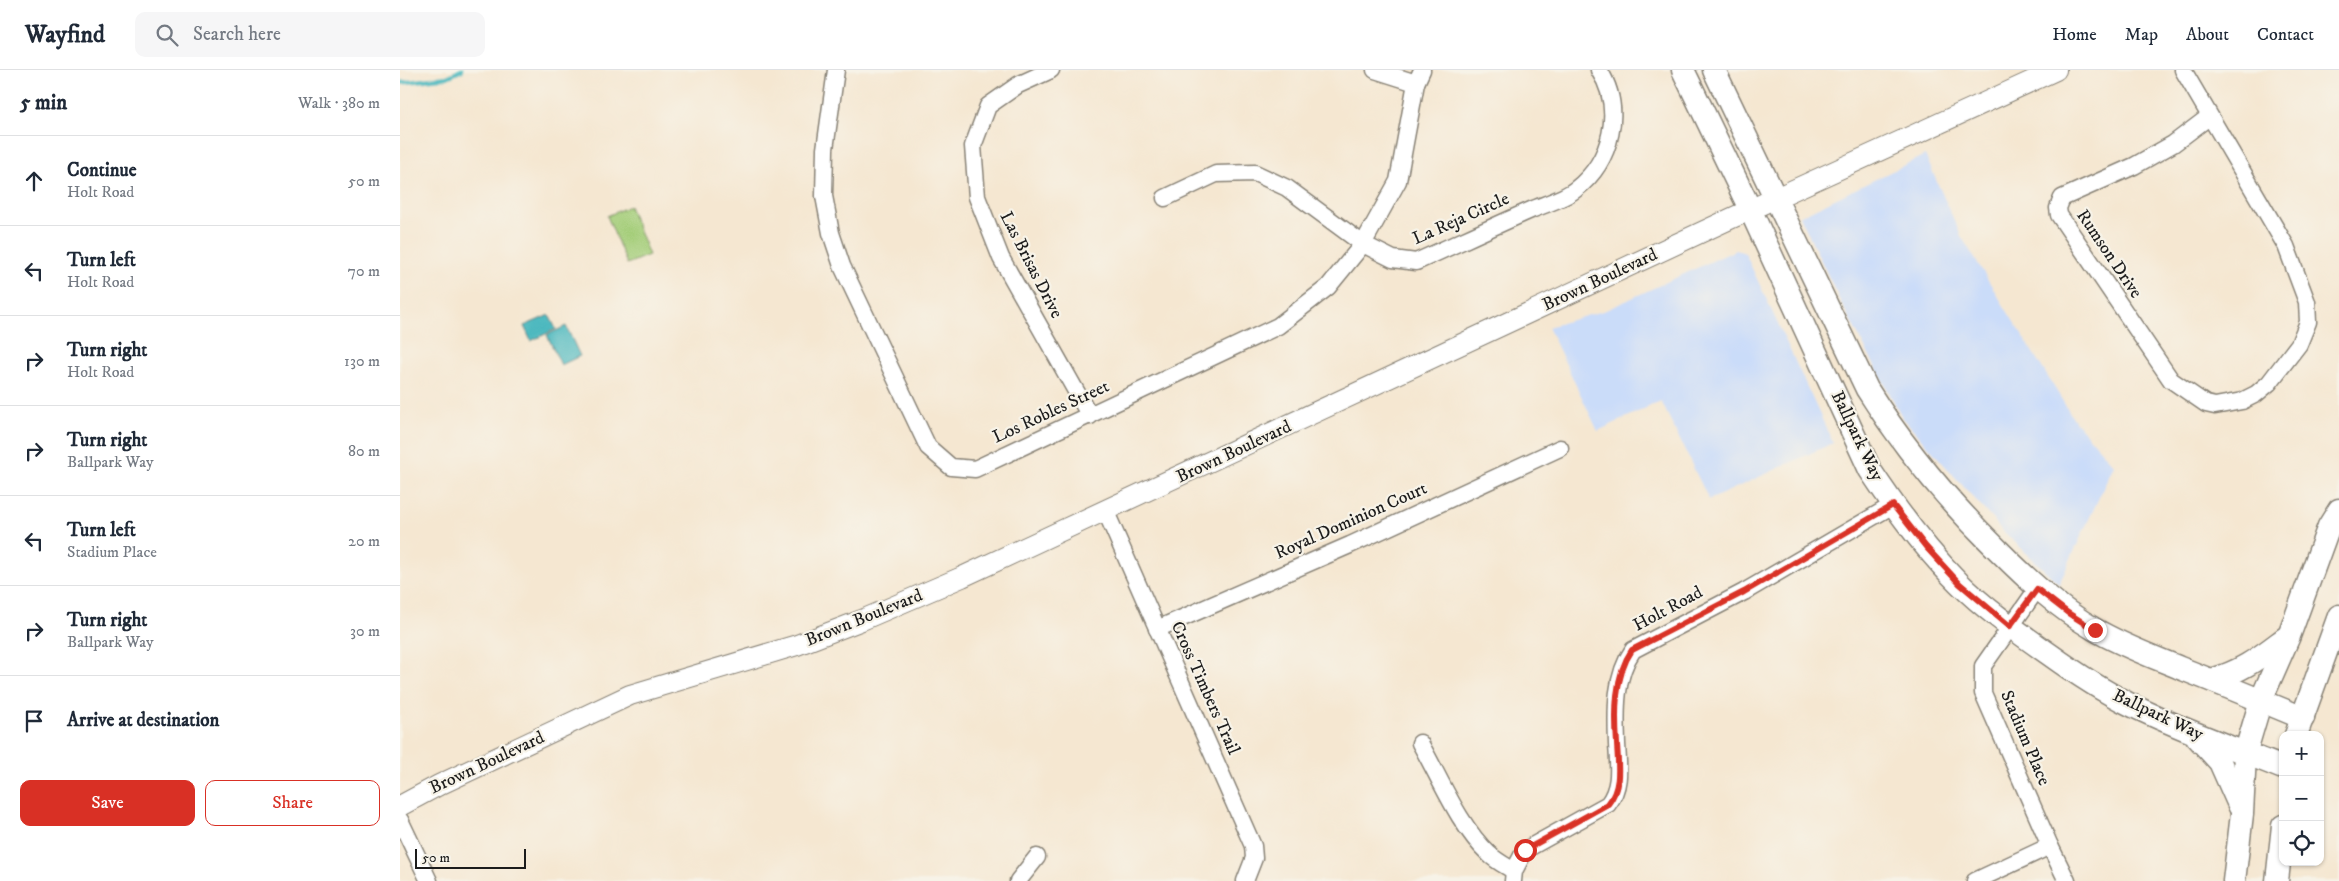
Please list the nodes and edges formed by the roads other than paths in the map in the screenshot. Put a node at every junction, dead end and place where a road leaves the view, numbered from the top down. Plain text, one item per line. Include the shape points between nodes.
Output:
1 (836, 70) edge
2 (1051, 70) edge
3 (1374, 70) edge
4 (1600, 70) edge
5 (1683, 70) edge
6 (1714, 70) edge
7 (2056, 70) edge
8 (2183, 70) edge
9 (1419, 77) edge
10 (2210, 116) junction
11 (1165, 198) dead end
12 (1775, 198) junction
13 (1750, 209) junction
14 (1363, 244) junction
15 (1090, 416) junction
16 (1560, 448) dead end
17 (1893, 505) junction
18 (2339, 510) edge
19 (1106, 512) junction
20 (2037, 589) junction
21 (2339, 616) edge
22 (2010, 626) junction
23 (1157, 629) junction
24 (2289, 636) junction
25 (2211, 680) junction
26 (2261, 700) junction
27 (2300, 726) edge
28 (2192, 733) junction
29 (1420, 743) dead end
30 (2245, 754) junction
31 (2279, 767) edge
32 (400, 806) edge
33 (2242, 814) junction
34 (400, 820) edge
35 (2050, 846) junction
36 (1037, 857) dead end
37 (2279, 863) edge
38 (1514, 876) edge
39 (429, 881) edge
40 (1018, 881) edge
41 (1245, 881) edge
42 (1975, 881) edge
43 (2067, 881) edge
44 (2234, 881) edge
45 (2277, 881) edge

1 - 15 street, Los Robles Street via 825,149 824,196 831,233 842,266 928,447 951,467 975,469
2 - 15 street, Las Brisas Drive via 1018,85 988,106 973,146 977,197 1001,258
3 - 9 street
4 - 14 street, La Reja Circle via 1607,81 1613,112 1611,139 1598,165 1575,190 1416,262 1392,259
5 - 13 main road, Ballpark Way
6 - 12 main road, Ballpark Way
7 - 12 street, Brown Boulevard
8 - 10 street
9 - 14 street, Los Robles Street via 1398,180
10 - 10 street, Rumson Drive via 2173,144 2134,166 2062,198 2058,208 2075,241 2170,380 2206,404 2215,406 2242,401 2270,383 2299,344 2308,322 2307,302 2286,246
11 - 14 street, La Reja Circle via 1216,174 1255,173 1287,188
12 - 13 street, Brown Boulevard
12 - 20 main road, Ballpark Way via 1867,389 1883,414 1924,470 1974,528
13 - 17 main road, Ballpark Way via 1870,470
13 - 19 street, Brown Boulevard
14 - 15 street, Los Robles Street via 1328,287 1278,326
16 - 23 street, Royal Dominion Court
17 - 22 main road, Ballpark Way via 1960,584
17 - 38 street, Holt Road via 1744,592 1632,650 1621,674 1617,707 1619,761 1613,797 1608,804 1525,850
18 - 24 main road via 2329,526
19 - 23 street, Cross Timbers Trail
19 - 32 street, Brown Boulevard via 862,620 796,645 630,695
20 - 22 street, Stadium Place
20 - 25 main road, Ballpark Way via 2068,613 2124,645
21 - 27 main road
22 - 28 main road, Ballpark Way via 2079,675 2126,703
22 - 35 street, Stadium Place via 1983,666 1983,693
23 - 41 street, Cross Timbers Trail via 1253,846 1254,858
24 - 25 main road via 2244,668
24 - 26 main road
25 - 26 main road, Ballpark Way
26 - 27 main road, Ballpark Way
26 - 30 main road
28 - 30 main road, Ballpark Way
28 - 33 main road via 2220,762
29 - 38 street via 1478,844
30 - 31 main road, Ballpark Way
30 - 33 main road
33 - 44 main road
34 - 39 street
35 - 42 street
35 - 43 street, Stadium Place
36 - 40 street
37 - 45 main road

